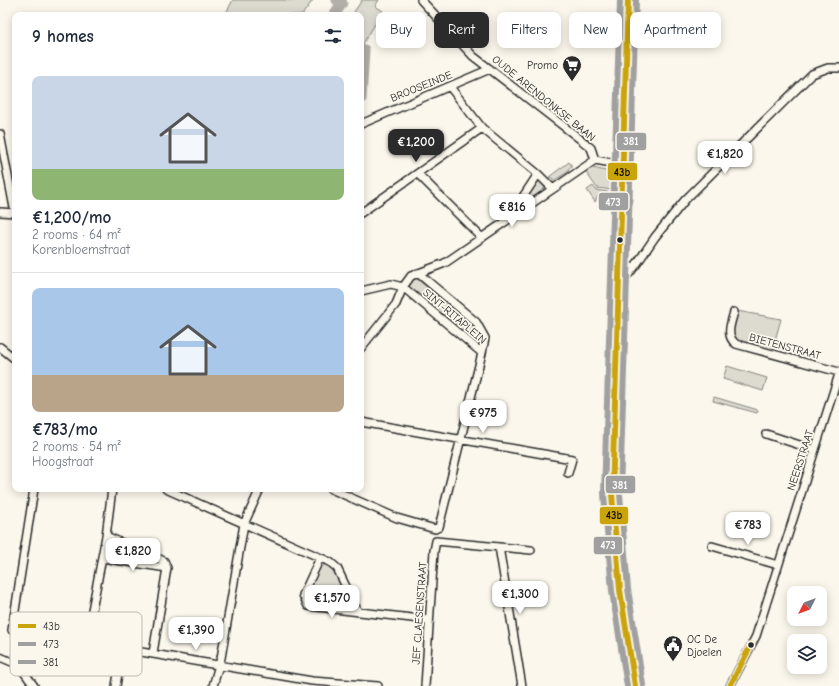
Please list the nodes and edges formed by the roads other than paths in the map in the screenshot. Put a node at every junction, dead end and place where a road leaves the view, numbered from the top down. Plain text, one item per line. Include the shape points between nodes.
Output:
1 (421, 0) edge
2 (628, 0) edge
3 (839, 68) edge
4 (490, 70) junction
5 (450, 87) junction
6 (364, 123) edge
7 (482, 128) junction
8 (0, 134) edge
9 (595, 160) junction
10 (623, 165) junction
11 (418, 174) junction
12 (538, 174) junction
13 (553, 188) junction
14 (12, 197) edge
15 (364, 211) edge
16 (0, 212) edge
17 (12, 213) edge
18 (508, 220) junction
19 (482, 238) junction
20 (418, 273) junction
21 (619, 280) junction
22 (403, 287) junction
23 (364, 290) edge
24 (734, 312) dead end
25 (364, 344) edge
26 (0, 347) edge
27 (482, 353) junction
28 (12, 357) edge
29 (839, 373) edge
30 (364, 423) edge
31 (766, 434) dead end
32 (461, 440) junction
33 (815, 450) junction
34 (568, 474) dead end
35 (34, 492) edge
36 (112, 492) edge
37 (173, 492) edge
38 (259, 492) edge
39 (338, 492) edge
40 (244, 524) junction
41 (106, 536) junction
42 (712, 546) dead end
43 (500, 547) junction
44 (531, 550) dead end
45 (102, 558) junction
46 (320, 558) junction
47 (778, 565) junction
48 (167, 568) junction
49 (15, 612) edge
50 (92, 612) edge
51 (358, 612) junction
52 (429, 620) junction
53 (142, 651) edge
54 (153, 653) junction
55 (0, 656) edge
56 (10, 660) edge
57 (217, 665) junction
58 (27, 676) edge
59 (118, 676) edge
60 (34, 686) edge
61 (116, 686) edge
62 (213, 686) edge
63 (362, 686) edge
64 (378, 686) edge
65 (425, 686) edge
66 (522, 686) edge
67 (635, 686) edge
68 (730, 686) edge

1 - 4 street, OUDE ARENDONKSE BAAN
2 - 10 main road
3 - 21 street via 828,68 812,74 685,200 628,275
4 - 5 street, BROOSEINDE
4 - 9 street, OUDE ARENDONKSE BAAN via 534,101 591,148
5 - 6 street, BROOSEINDE
5 - 7 street
7 - 11 street
7 - 12 street
8 - 14 street
9 - 10 street
9 - 13 street
10 - 21 main road
11 - 15 street
11 - 19 street
12 - 13 street
12 - 18 street
13 - 18 street
16 - 17 street
18 - 19 street
19 - 20 street via 445,263
20 - 22 street via 411,276
20 - 27 street, SINT-RITAPLEIN via 476,322 485,338
21 - 67 main road via 612,517 623,624
22 - 23 street via 390,284
22 - 25 street via 396,304
22 - 27 street, SINT-RITAPLEIN
24 - 29 street, BIETENSTRAAT via 729,334 736,344
26 - 28 street
27 - 32 street
29 - 33 street, NEERSTRAAT
30 - 32 street
31 - 33 street
32 - 34 street via 572,459
32 - 39 street via 439,527 435,529 398,518
33 - 47 street, NEERSTRAAT
35 - 49 street
36 - 41 street
37 - 40 street
38 - 40 street
40 - 46 street
40 - 57 street via 221,658
41 - 45 street
41 - 48 street via 164,561
42 - 47 street
43 - 44 street
43 - 52 street, JEF CLAESENSTRAAT via 436,541
43 - 66 street
45 - 48 street
45 - 50 street
46 - 51 street via 337,568
46 - 51 street via 305,591 305,602 313,608
47 - 68 street, NEERSTRAAT via 756,636
48 - 54 street
51 - 52 street
52 - 65 street, JEF CLAESENSTRAAT
53 - 54 street
54 - 57 street
55 - 56 street
57 - 62 street
57 - 63 street via 312,681
58 - 60 street
59 - 61 street
63 - 64 street

